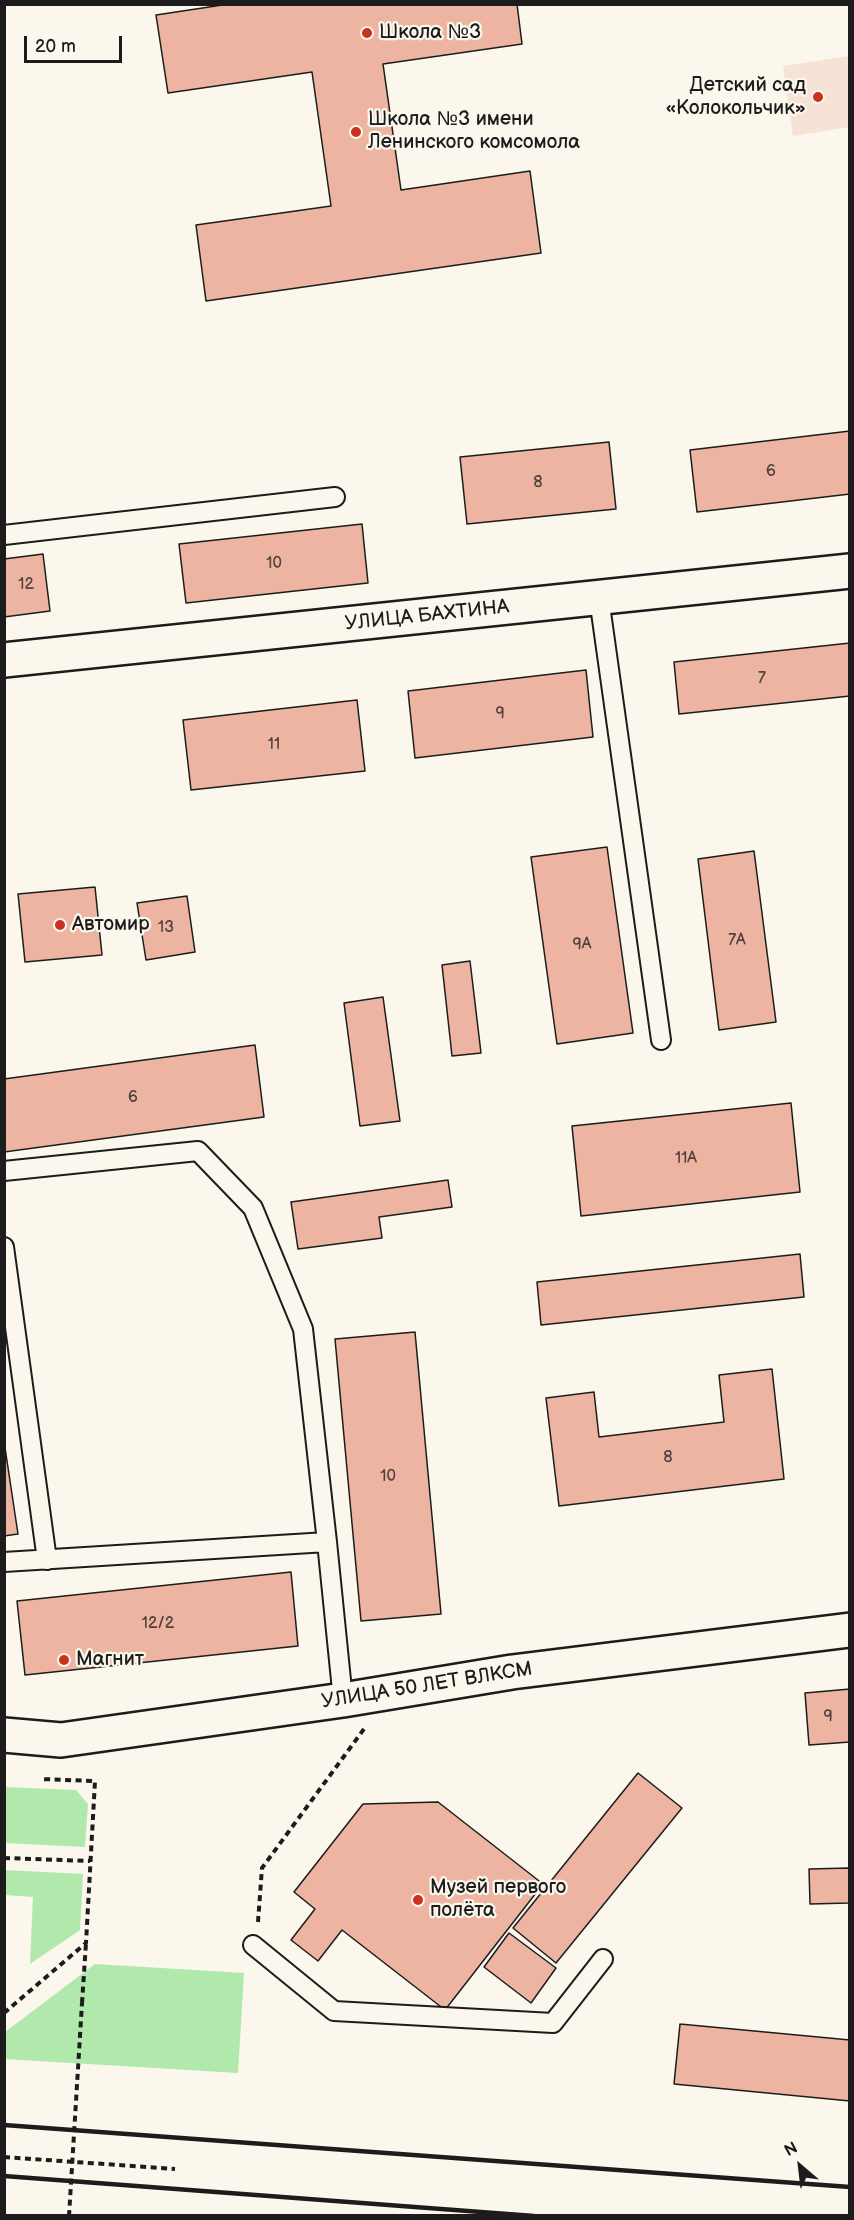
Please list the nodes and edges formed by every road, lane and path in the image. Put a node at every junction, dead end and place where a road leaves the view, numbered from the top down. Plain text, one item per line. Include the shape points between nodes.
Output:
1 (335, 496) dead end
2 (4, 535) edge
3 (849, 571) edge
4 (599, 598) junction
5 (4, 660) edge
6 (661, 1040) dead end
7 (4, 1171) edge
8 (4, 1247) edge
9 (327, 1542) junction
10 (47, 1560) junction
11 (4, 1562) edge
12 (849, 1630) edge
13 (343, 1700) junction
14 (364, 1729) dead end
15 (4, 1735) edge
16 (40, 1779) dead end
17 (4, 1858) edge
18 (90, 1861) junction
19 (86, 1942) junction
20 (254, 1946) joint
21 (603, 1959) dead end
22 (4, 2013) edge
23 (4, 2157) edge
24 (73, 2162) junction
25 (175, 2169) dead end
26 (69, 2216) edge

1 - 2 lane
3 - 4 street, УЛИЦА БАХТИНА
4 - 5 street, УЛИЦА БАХТИНА
4 - 6 lane
7 - 9 lane via 198,1151 253,1208 303,1329
8 - 10 lane
9 - 10 lane
9 - 13 lane
10 - 11 lane
12 - 13 street, УЛИЦА 50 ЛЕТ ВЛКСМ via 512,1672
13 - 15 street, УЛИЦА 50 ЛЕТ ВЛКСМ via 61,1740
14 - 20 path via 262,1868
16 - 18 path via 95,1781
17 - 18 path
18 - 19 path
19 - 22 path
19 - 24 path, bridge
20 - 21 lane via 334,2011 553,2023
23 - 24 path
24 - 25 path
24 - 26 path, bridge

